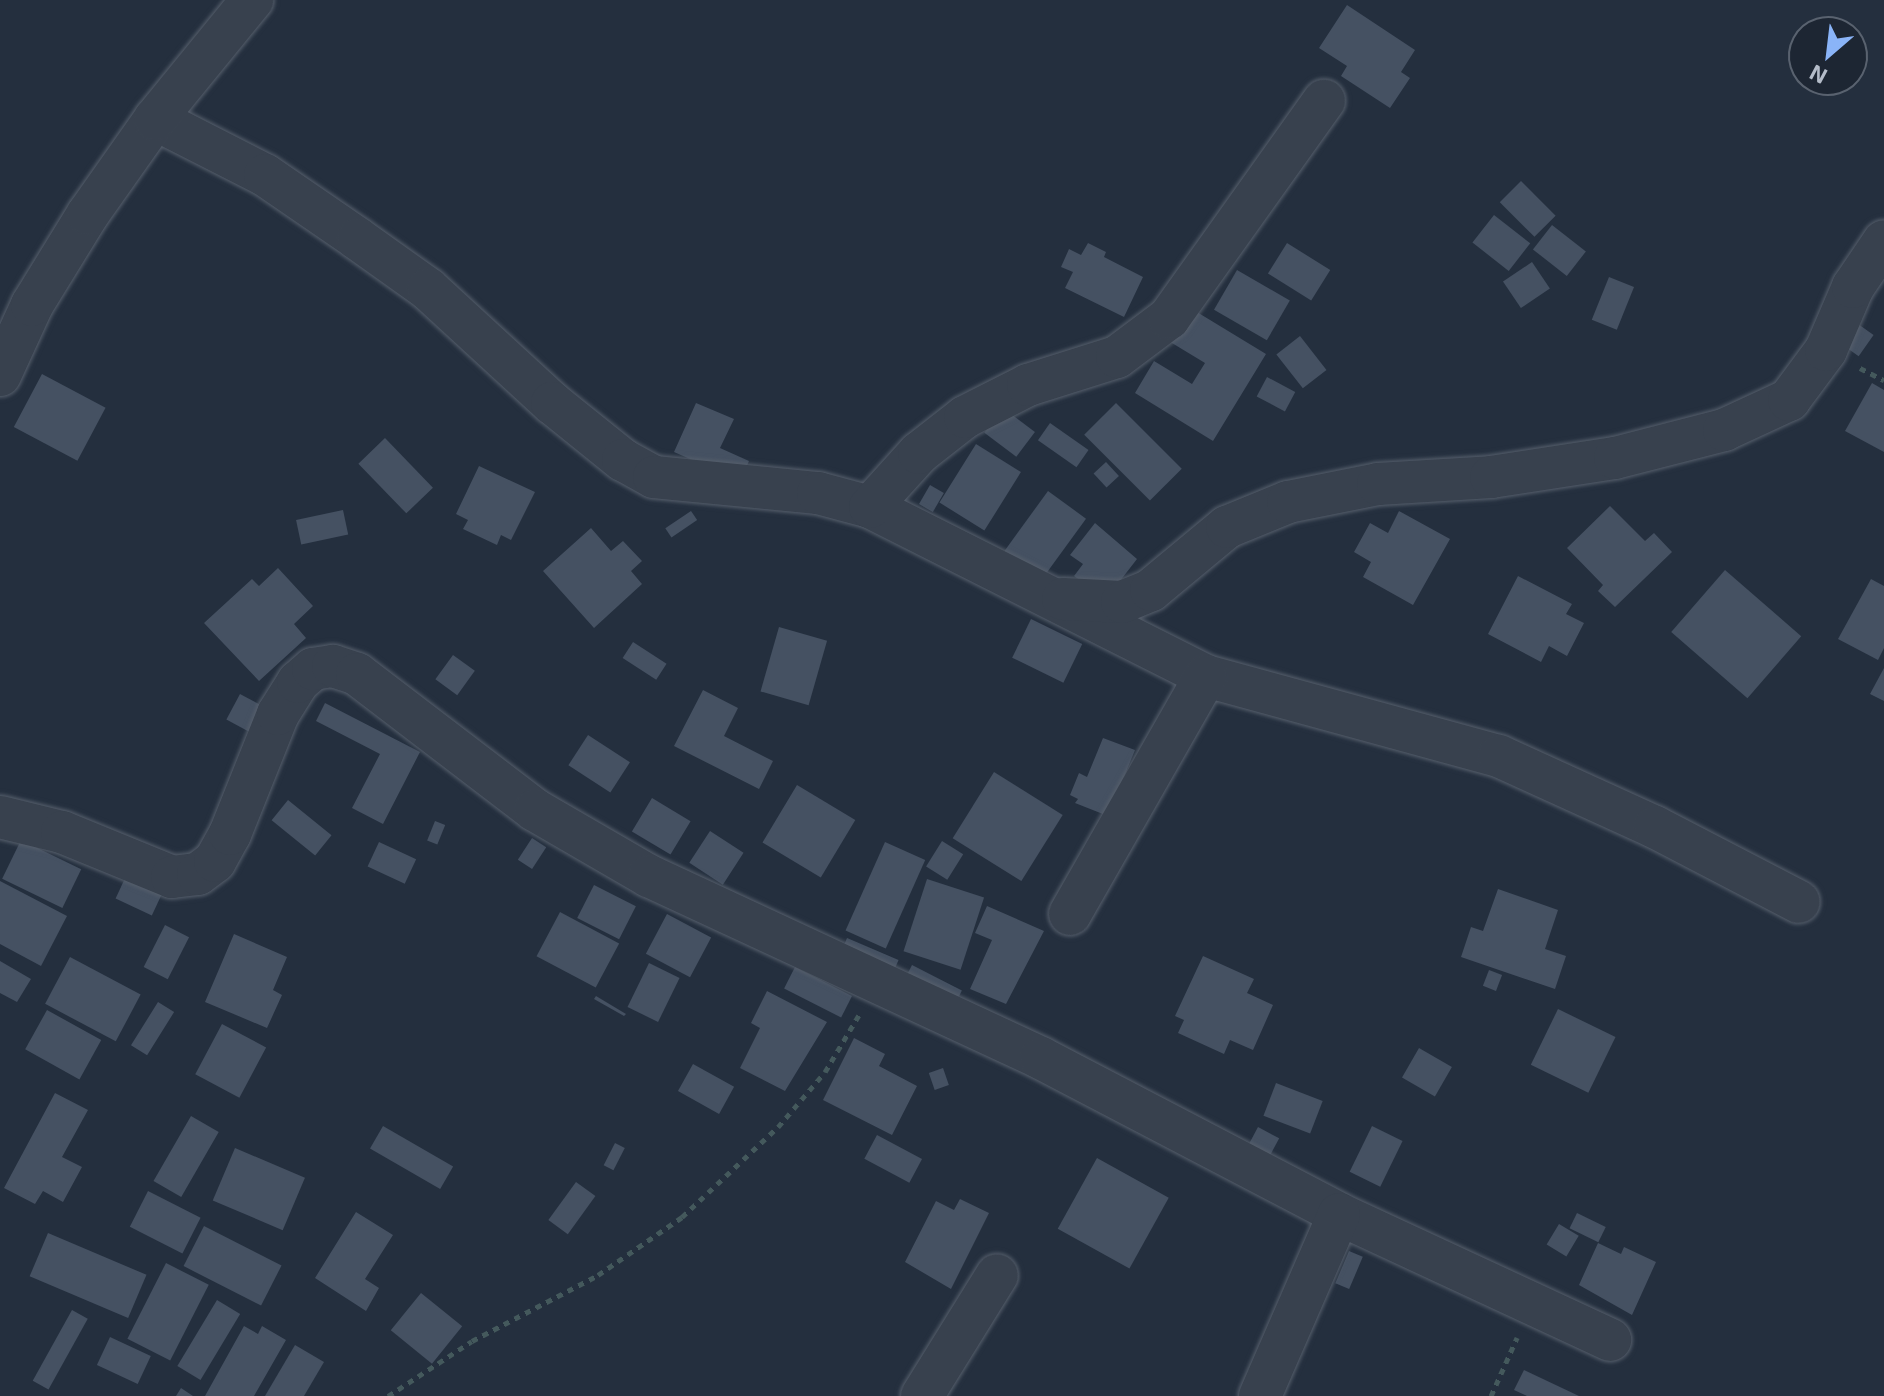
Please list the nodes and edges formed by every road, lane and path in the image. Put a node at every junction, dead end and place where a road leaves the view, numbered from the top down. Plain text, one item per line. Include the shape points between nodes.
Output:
1 (252, 0) edge
2 (1324, 101) dead end
3 (155, 119) junction
4 (1884, 241) edge
5 (0, 375) edge
6 (870, 507) junction
7 (1038, 594) junction
8 (1206, 676) junction
9 (0, 817) edge
10 (1799, 902) dead end
11 (1070, 914) dead end
12 (877, 985) junction
13 (1339, 1214) junction
14 (997, 1275) dead end
15 (1534, 1300) junction
16 (1610, 1340) dead end
17 (388, 1396) edge
18 (922, 1396) edge
19 (1260, 1396) edge
20 (1491, 1396) edge

1 - 3 street
2 - 6 street via 1169,318 1117,357 1028,385 965,417 919,453
3 - 5 street via 40,292
3 - 6 street via 265,175 381,255 512,361 552,403 644,471 688,484 818,493
4 - 7 street via 1853,287 1826,350 1789,400 1724,430 1615,458 1491,477 1378,484 1288,502 1227,527 1151,590 1122,602 1084,604
6 - 7 street
7 - 8 street
8 - 10 street via 1499,756 1655,827
8 - 11 street
9 - 12 street via 62,832 172,877 198,874 215,861 230,834 278,714 298,682 313,669 333,666 357,674 535,810 584,840
12 - 13 street via 1041,1058
12 - 17 path via 825,1072 738,1168 682,1217 598,1275 472,1341
13 - 15 street
13 - 19 street
14 - 18 street
15 - 16 street
15 - 20 path

